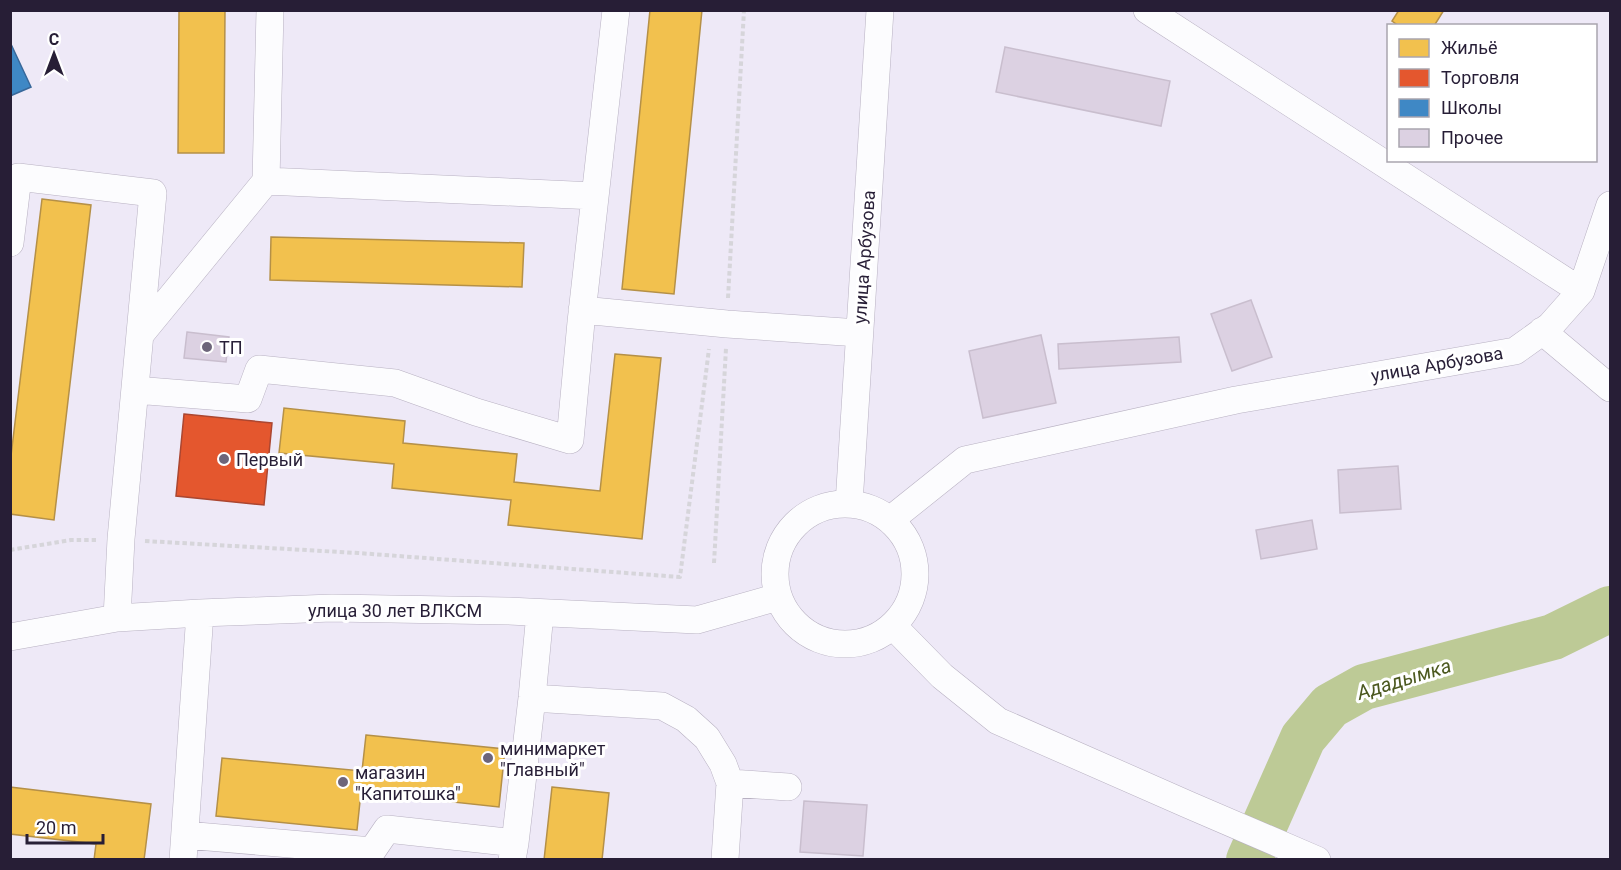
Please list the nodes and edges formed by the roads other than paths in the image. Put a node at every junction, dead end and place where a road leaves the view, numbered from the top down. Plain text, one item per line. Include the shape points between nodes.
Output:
1 (270, 10) edge
2 (616, 10) edge
3 (879, 10) edge
4 (1147, 10) edge
5 (266, 181) junction
6 (595, 196) junction
7 (1611, 205) edge
8 (10, 243) edge
9 (1581, 291) junction
10 (582, 310) junction
11 (1542, 331) junction
12 (859, 333) junction
13 (140, 335) junction
14 (1611, 388) edge
15 (135, 390) junction
16 (849, 504) junction
17 (890, 519) junction
18 (778, 597) junction
19 (200, 613) junction
20 (540, 613) junction
21 (117, 618) junction
22 (893, 626) junction
23 (10, 637) edge
24 (532, 698) junction
25 (729, 783) junction
26 (788, 787) dead end
27 (184, 847) edge
28 (514, 851) edge
29 (725, 859) edge
30 (1316, 859) edge

1 - 5 street
2 - 6 street
3 - 12 street, улица Арбузова
4 - 9 street
5 - 6 street
5 - 13 street
6 - 10 street
7 - 9 street
8 - 13 street via 18,177 153,193
9 - 11 street, улица Арбузова
10 - 12 street
10 - 15 street via 570,440 395,383 260,369 248,399
11 - 14 street
11 - 17 street, улица Арбузова via 1515,351 1236,400 965,460
12 - 16 street, улица Арбузова
13 - 15 street
15 - 21 street
16 - 17 street via 873,509
16 - 18 street via 824,507 805,516 789,531 775,566
17 - 22 street via 904,535 916,569 910,602
18 - 20 street, улица 30 лет ВЛКСМ via 697,620
18 - 22 street via 797,626 830,643 867,642
19 - 20 street, улица 30 лет ВЛКСМ via 332,608
19 - 21 street, улица 30 лет ВЛКСМ
19 - 27 street
20 - 24 street
21 - 23 street, улица 30 лет ВЛКСМ
22 - 30 street via 942,676 998,721
24 - 25 street via 662,706 686,719 707,738
24 - 28 street
25 - 26 street
25 - 29 street
27 - 28 street via 372,851 387,829

